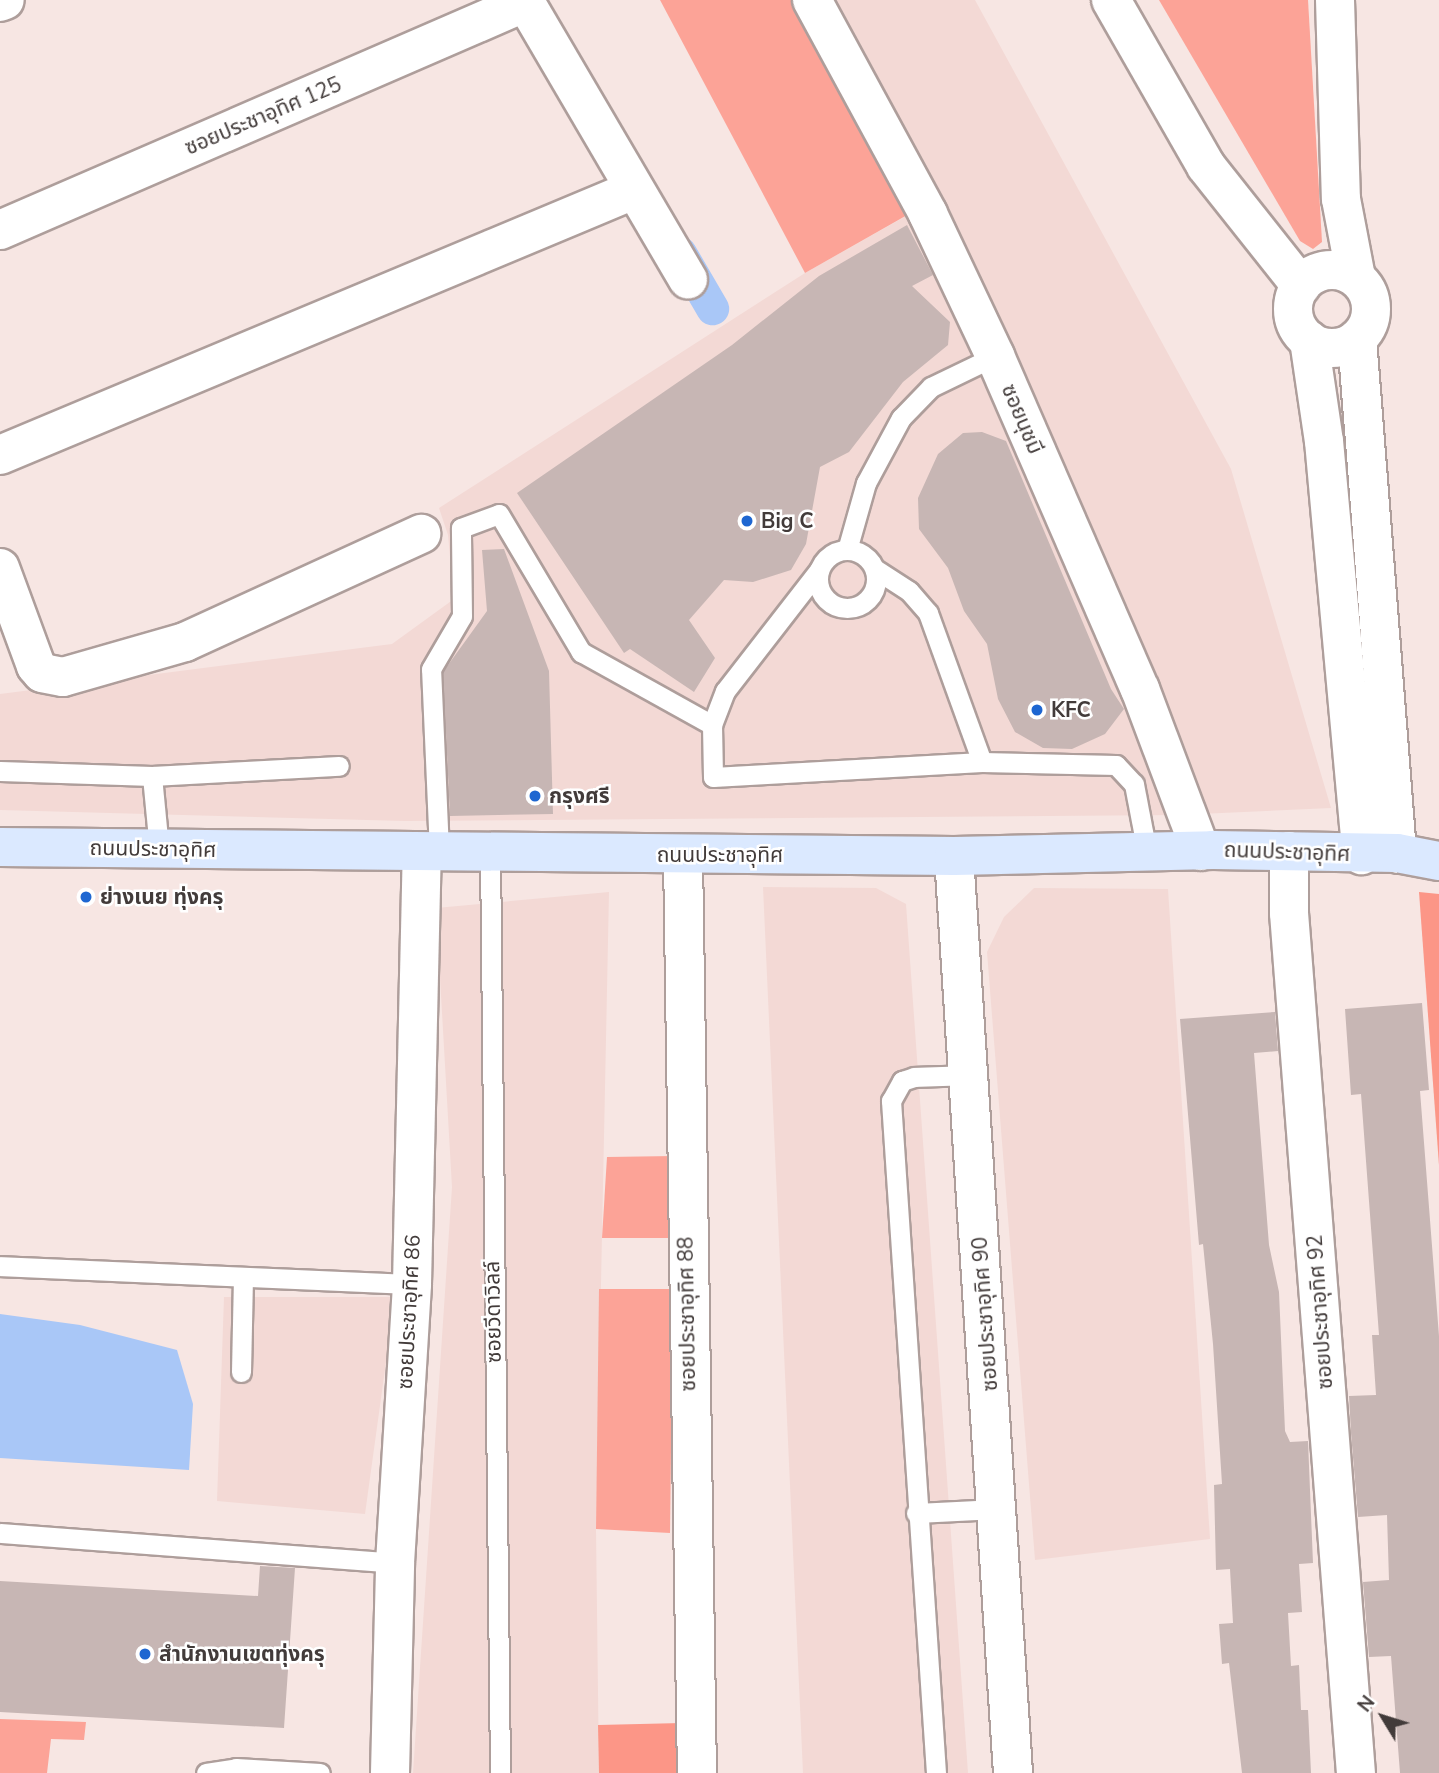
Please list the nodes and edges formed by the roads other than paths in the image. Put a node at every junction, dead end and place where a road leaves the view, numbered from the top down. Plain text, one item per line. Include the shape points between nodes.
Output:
1 (812, 0) edge
2 (1111, 0) edge
3 (1335, 0) edge
4 (525, 1) edge
5 (631, 191) junction
6 (0, 230) edge
7 (1356, 278) junction
8 (688, 280) dead end
9 (1301, 286) junction
10 (1357, 340) junction
11 (1309, 341) junction
12 (995, 356) junction
13 (0, 455) edge
14 (421, 534) dead end
15 (847, 550) junction
16 (0, 568) edge
17 (875, 569) junction
18 (819, 570) junction
19 (712, 725) junction
20 (982, 762) junction
21 (339, 766) dead end
22 (0, 771) edge
23 (152, 776) junction
24 (0, 847) edge
25 (159, 849) junction
26 (431, 851) junction
27 (490, 851) junction
28 (1201, 851) junction
29 (1289, 851) junction
30 (1147, 852) junction
31 (1379, 854) junction
32 (683, 855) junction
33 (954, 856) junction
34 (1439, 861) edge
35 (970, 1075) junction
36 (0, 1266) edge
37 (243, 1277) junction
38 (412, 1284) junction
39 (241, 1372) dead end
40 (997, 1509) junction
41 (916, 1513) junction
42 (0, 1533) edge
43 (395, 1563) junction
44 (206, 1773) edge
45 (320, 1773) edge
46 (390, 1773) edge
47 (500, 1773) edge
48 (697, 1773) edge
49 (936, 1773) edge
50 (1013, 1773) edge
51 (1356, 1773) edge

1 - 12 street, ซอยนุชมี via 928,214
2 - 9 street via 1206,166
3 - 7 street via 1341,199
4 - 5 street
4 - 6 street, ซอยประชาอุทิศ 125
5 - 8 street
5 - 13 street
7 - 9 street via 1333,270
7 - 10 street via 1371,309
9 - 11 street via 1295,321
10 - 11 street via 1333,348
10 - 31 street
11 - 31 street
12 - 15 lane via 931,387 901,418 866,482
12 - 28 street, ซอยนุชมี via 1140,689
14 - 16 street via 185,642 63,677 42,673 36,666
15 - 17 lane via 864,555
15 - 18 lane via 830,556
17 - 18 lane via 875,588 854,608 825,599
17 - 20 lane via 909,591 928,614
18 - 19 lane via 725,691
19 - 20 lane via 713,777
19 - 26 lane via 581,652 499,514 461,528 462,616 431,669
20 - 30 lane via 1116,765 1134,784
21 - 23 lane
22 - 23 lane
23 - 25 lane
24 - 25 main road, ถนนประชาอุทิศ
25 - 26 main road, ถนนประชาอุทิศ
26 - 27 main road, ถนนประชาอุทิศ
26 - 38 street, ซอยประชาอุทิศ 86
27 - 32 main road, ถนนประชาอุทิศ
27 - 47 lane, ซอยวีดาวิลล์
28 - 29 main road, ถนนประชาอุทิศ
28 - 30 main road, ถนนประชาอุทิศ
29 - 31 main road, ถนนประชาอุทิศ
29 - 51 street, ซอยประชาอุทิศ 92 via 1289,913
30 - 33 main road, ถนนประชาอุทิศ
31 - 34 main road, ถนนประชาอุทิศ
32 - 33 main road, ถนนประชาอุทิศ
32 - 48 street, ซอยประชาอุทิศ 88
33 - 35 street, ซอยประชาอุทิศ 90
35 - 40 street, ซอยประชาอุทิศ 90
35 - 41 lane via 914,1077 902,1081 891,1101
36 - 37 lane
37 - 38 lane
37 - 39 lane
38 - 43 street, ซอยประชาอุทิศ 86
40 - 41 lane
40 - 50 street, ซอยประชาอุทิศ 90
41 - 49 lane
42 - 43 lane
43 - 46 street, ซอยประชาอุทิศ 86
44 - 45 lane via 236,1768

